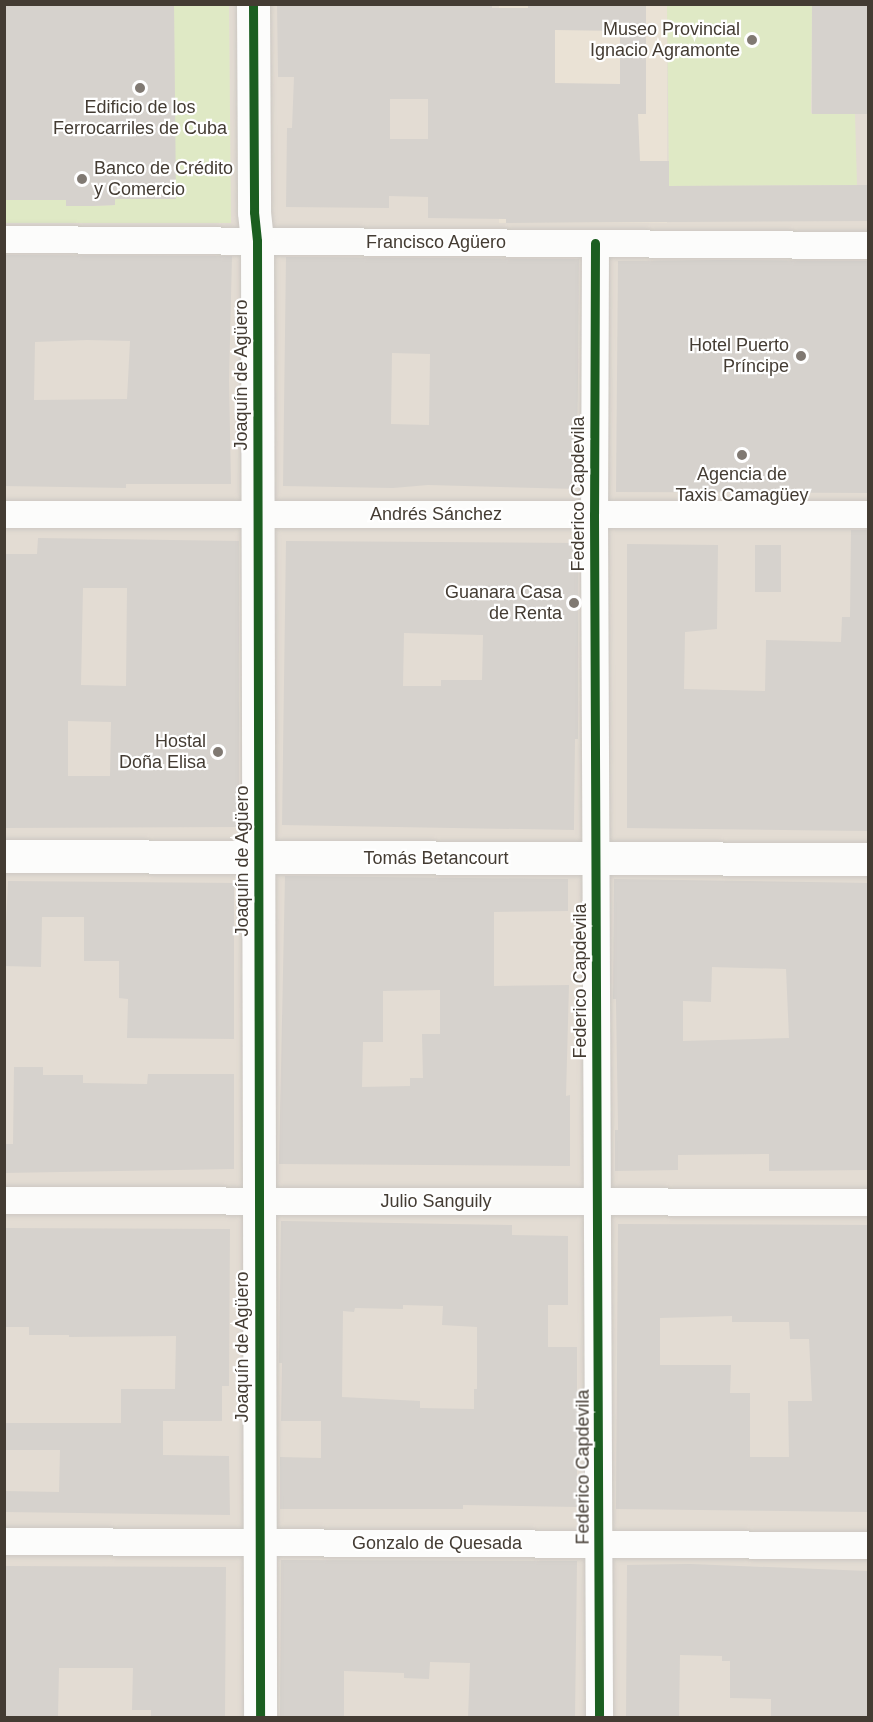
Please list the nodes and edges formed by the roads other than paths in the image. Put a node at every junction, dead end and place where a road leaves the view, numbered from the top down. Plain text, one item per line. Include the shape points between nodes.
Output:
1 (253, 4) edge
2 (4, 239) edge
3 (257, 241) junction
4 (596, 243) junction
5 (868, 245) edge
6 (258, 513) junction
7 (4, 514) edge
8 (594, 514) junction
9 (868, 514) edge
10 (4, 856) edge
11 (258, 857) junction
12 (596, 858) junction
13 (868, 859) edge
14 (259, 1199) junction
15 (4, 1200) edge
16 (598, 1202) junction
17 (868, 1202) edge
18 (4, 1541) edge
19 (259, 1542) junction
20 (600, 1544) junction
21 (868, 1545) edge
22 (260, 1718) edge
23 (599, 1718) edge

1 - 3 street, Joaquín de Agüero
2 - 3 street, Francisco Agüero
3 - 4 street, Francisco Agüero
3 - 6 street, Joaquín de Agüero
4 - 5 street, Francisco Agüero
4 - 8 street, Federico Capdevila
6 - 7 street, Andrés Sánchez
6 - 8 street, Andrés Sánchez
6 - 11 street, Joaquín de Agüero
8 - 9 street, Andrés Sánchez
8 - 12 street, Federico Capdevila
10 - 11 street, Tomás Betancourt
11 - 12 street, Tomás Betancourt
11 - 14 street, Joaquín de Agüero
12 - 13 street, Tomás Betancourt
12 - 16 street, Federico Capdevila
14 - 15 street, Julio Sanguily
14 - 16 street, Julio Sanguily
14 - 19 street, Joaquín de Agüero
16 - 17 street, Julio Sanguily
16 - 20 street, Federico Capdevila
18 - 19 street, Gonzalo de Quesada
19 - 20 street, Gonzalo de Quesada
19 - 22 street, Joaquín de Agüero
20 - 21 street, Gonzalo de Quesada
20 - 23 street, Federico Capdevila

